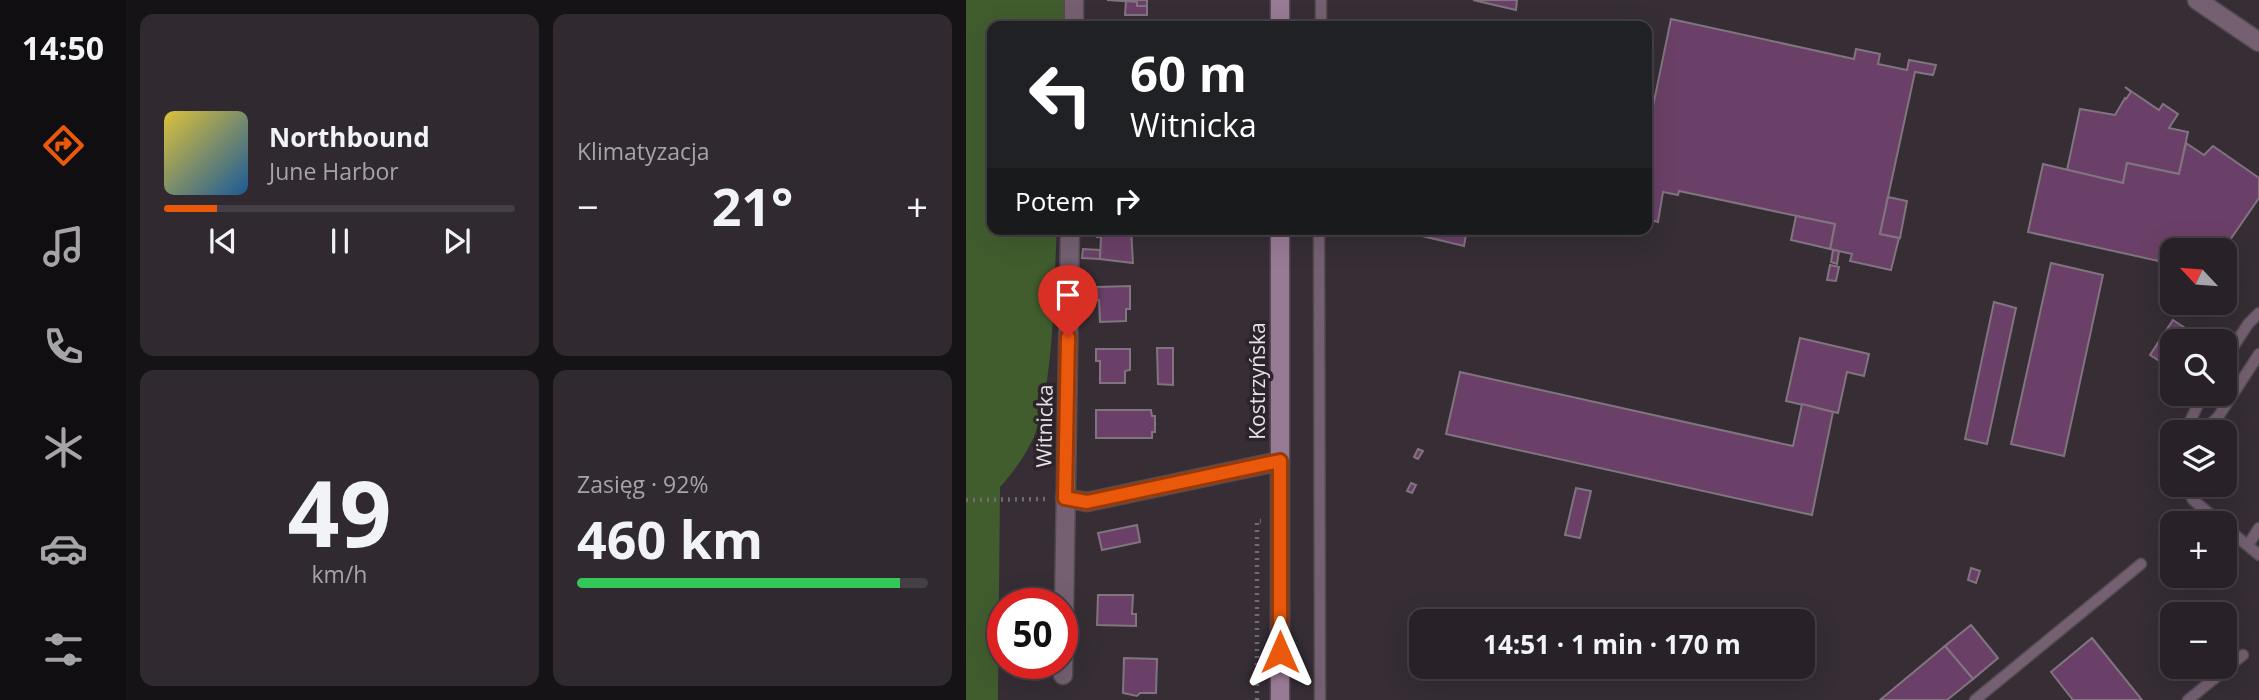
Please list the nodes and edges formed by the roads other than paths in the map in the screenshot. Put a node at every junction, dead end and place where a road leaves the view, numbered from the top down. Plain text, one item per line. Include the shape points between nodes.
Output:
1 (1074, 0) edge
2 (1280, 0) edge
3 (1321, 0) edge
4 (2197, 0) edge
5 (1074, 21) edge
6 (1280, 21) edge
7 (1321, 21) edge
8 (2259, 42) edge
9 (1070, 235) edge
10 (1280, 235) edge
11 (1319, 235) edge
12 (2259, 313) edge
13 (2237, 341) edge
14 (2259, 354) edge
15 (2215, 420) edge
16 (1280, 461) junction
17 (2192, 497) edge
18 (1065, 498) junction
19 (2206, 511) edge
20 (2259, 528) edge
21 (2237, 536) edge
22 (2248, 545) junction
23 (2259, 555) edge
24 (2141, 564) dead end
25 (1064, 588) edge
26 (2243, 655) dead end
27 (1280, 700) edge
28 (1320, 700) edge
29 (1975, 700) edge
30 (2188, 700) edge

1 - 5 street
2 - 6 main road
3 - 7 lane
4 - 8 street
9 - 18 street, Witnicka
10 - 16 main road, Kostrzyńska
11 - 28 lane
12 - 13 lane
14 - 15 lane
16 - 18 street via 1087,502
16 - 27 main road, Kostrzyńska
17 - 19 lane
18 - 25 street, Witnicka
20 - 22 lane
21 - 22 lane
22 - 23 lane
24 - 29 lane
26 - 30 lane

